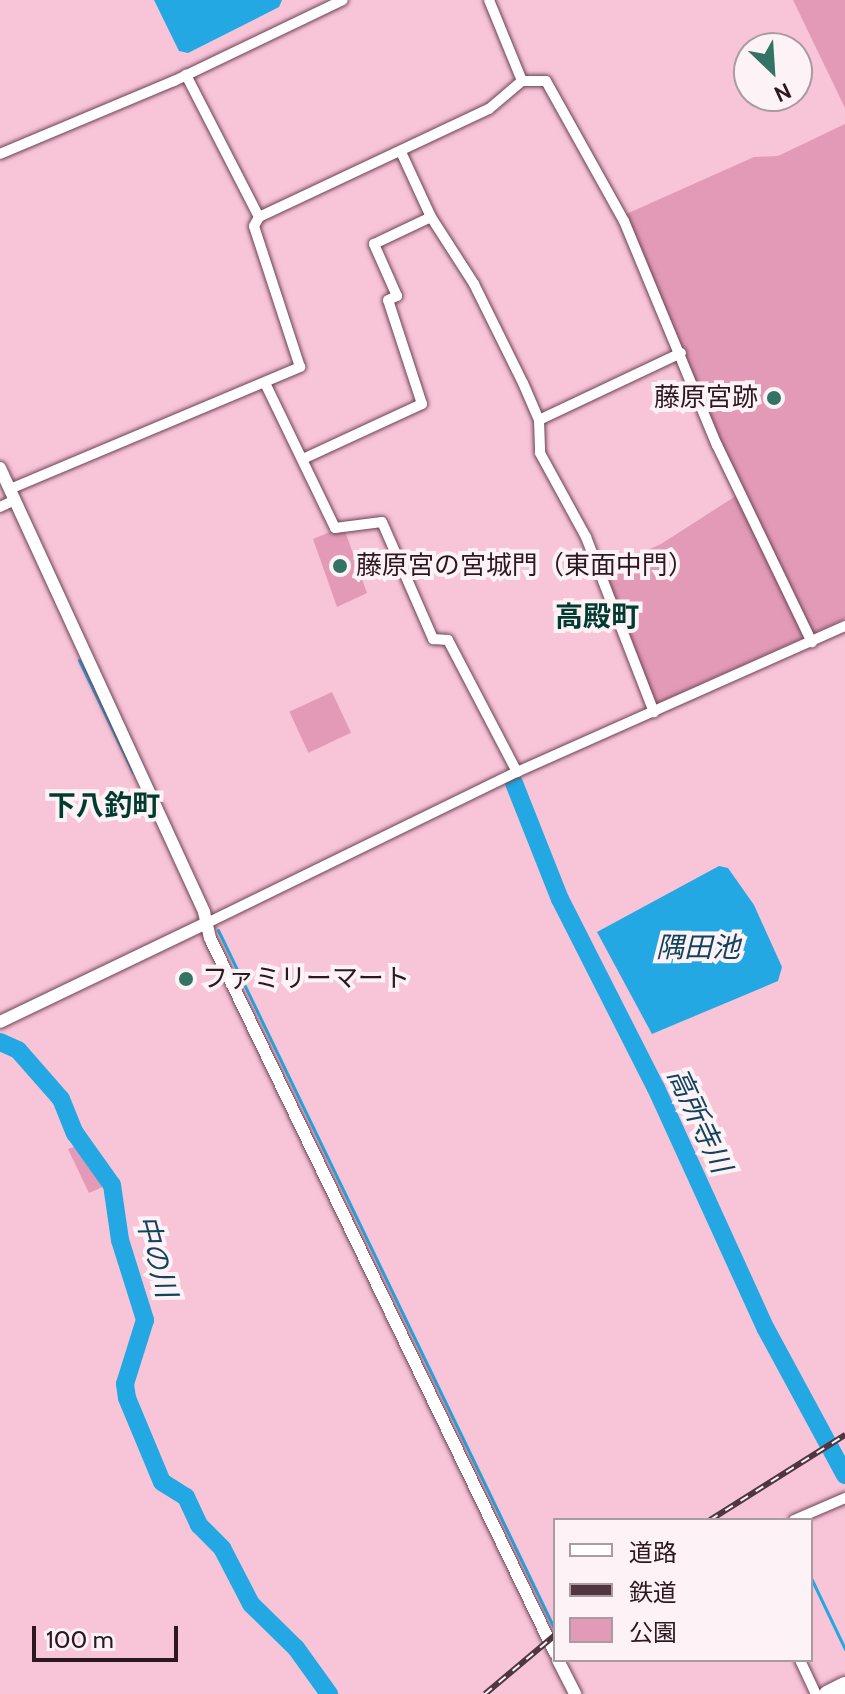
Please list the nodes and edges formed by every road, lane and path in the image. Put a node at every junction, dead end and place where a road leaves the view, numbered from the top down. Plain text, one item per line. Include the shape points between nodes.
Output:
1 (343, 0) edge
2 (489, 0) edge
3 (186, 75) junction
4 (522, 81) junction
5 (401, 152) junction
6 (0, 154) edge
7 (259, 217) junction
8 (431, 217) junction
9 (681, 353) junction
10 (265, 383) junction
11 (539, 420) junction
12 (305, 458) junction
13 (0, 468) edge
14 (12, 494) junction
15 (0, 507) edge
16 (845, 626) edge
17 (812, 642) junction
18 (654, 712) junction
19 (517, 772) junction
20 (207, 923) junction
21 (0, 1022) edge
22 (845, 1498) edge
23 (799, 1518) edge
24 (553, 1649) edge
25 (559, 1662) edge
26 (801, 1662) edge
27 (845, 1685) edge
28 (575, 1694) edge
29 (816, 1694) edge
30 (827, 1694) edge

1 - 3 street
2 - 4 street
3 - 6 street
3 - 7 street
4 - 5 street via 489,109
4 - 9 street via 546,81 624,221
5 - 7 street
5 - 8 street
7 - 10 street via 254,226 300,367
8 - 11 street via 474,284
8 - 12 street via 374,244 397,296 388,300 422,404
9 - 11 street
9 - 17 street via 717,445
10 - 12 street
10 - 14 street
11 - 18 street via 540,453 586,537
12 - 19 street via 335,528 382,522 433,639 448,640
13 - 14 street
14 - 15 street
14 - 20 street
16 - 17 street
17 - 18 street
18 - 19 street
19 - 20 street
20 - 21 street
20 - 24 street
22 - 23 street
25 - 28 street
26 - 29 street
27 - 30 highway

